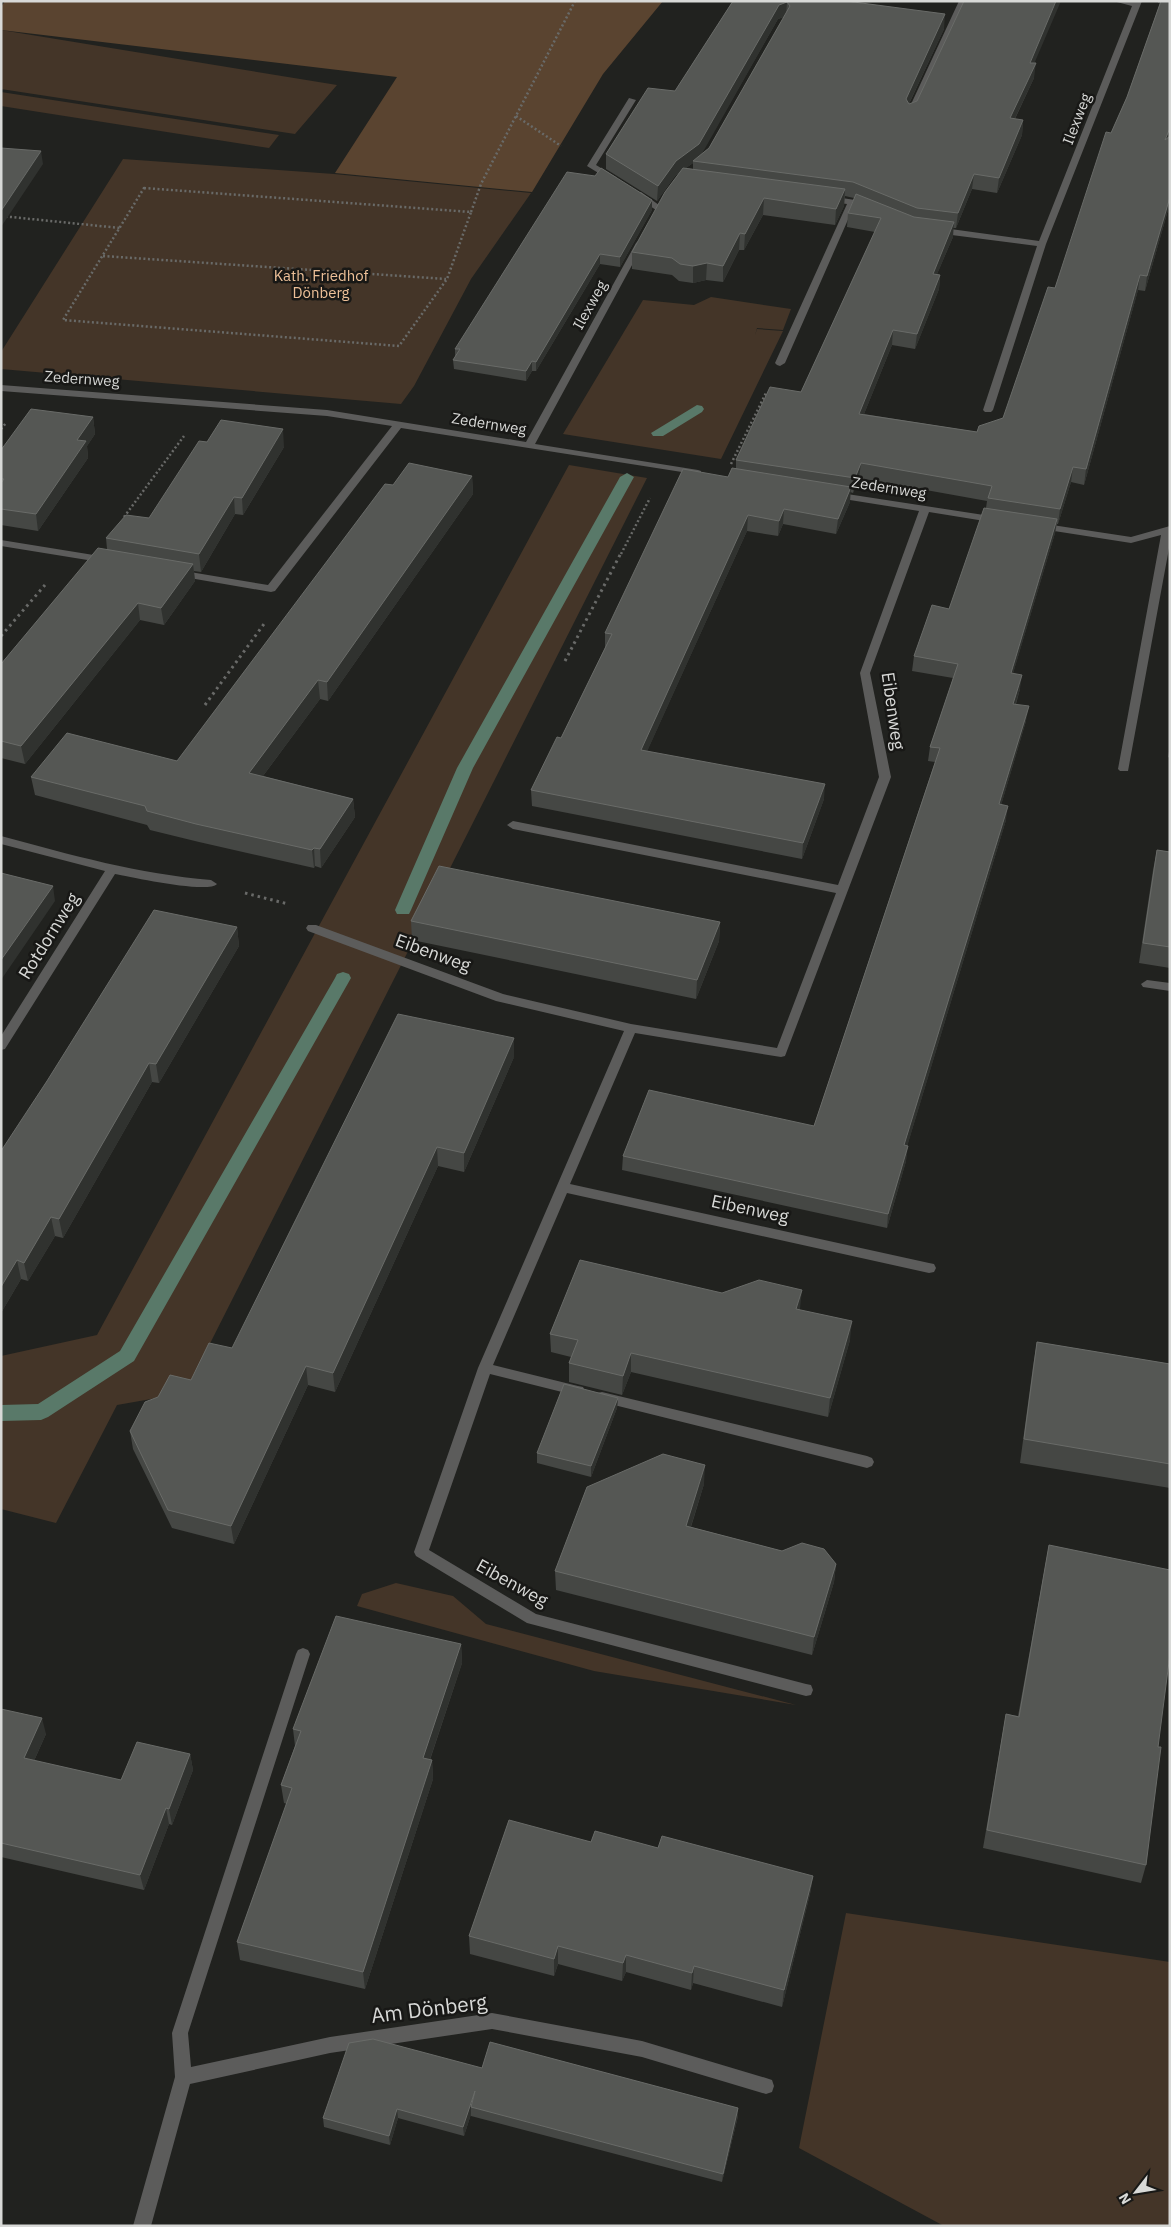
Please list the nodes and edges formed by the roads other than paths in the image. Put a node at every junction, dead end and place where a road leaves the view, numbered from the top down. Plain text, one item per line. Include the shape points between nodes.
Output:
1 (963, 1) edge
2 (1117, 1) edge
3 (1138, 2) edge
4 (632, 100) dead end
5 (910, 115) edge
6 (824, 198) edge
7 (852, 202) junction
8 (659, 208) edge
9 (878, 212) edge
10 (922, 228) edge
11 (645, 233) edge
12 (1042, 244) junction
13 (780, 363) road end
14 (1, 388) edge
15 (988, 410) dead end
16 (398, 425) junction
17 (529, 446) junction
18 (725, 478) edge
19 (820, 493) edge
20 (925, 509) junction
21 (1004, 521) edge
22 (1033, 525) edge
23 (1168, 530) edge
24 (1, 543) edge
25 (113, 562) edge
26 (163, 570) edge
27 (1124, 769) dead end
28 (513, 825) dead end
29 (1, 840) edge
30 (111, 871) junction
31 (211, 884) road end
32 (842, 890) junction
33 (312, 928) road end
34 (1147, 984) dead end
35 (1170, 987) edge
36 (631, 1028) junction
37 (1, 1046) edge
38 (562, 1187) junction
39 (929, 1268) dead end
40 (485, 1368) junction
41 (867, 1462) dead end
42 (303, 1654) dead end
43 (806, 1690) dead end
44 (183, 2077) junction
45 (766, 2086) dead end
46 (142, 2226) edge

1 - 5 street
2 - 3 street, Ilexweg
3 - 12 street, Ilexweg
4 - 8 street via 591,166
6 - 7 street
7 - 9 street
7 - 13 street
10 - 12 street
11 - 17 street, Ilexweg
12 - 15 street, Ilexweg
14 - 16 street, Zedernweg via 327,413
16 - 17 street, Zedernweg
16 - 26 street via 271,589
17 - 18 street, Zedernweg
19 - 20 street, Zedernweg
20 - 21 street, Zedernweg
20 - 32 street, Eibenweg via 865,673 885,777
22 - 23 street via 1131,540
23 - 27 street
24 - 25 street
28 - 32 street
29 - 30 street
30 - 31 street via 166,881
30 - 37 street, Rotdornweg
32 - 36 street, Eibenweg via 781,1053
33 - 36 street, Eibenweg via 500,998
34 - 35 street
36 - 38 street, Eibenweg
38 - 39 street, Eibenweg
38 - 40 street, Eibenweg
40 - 41 street
40 - 43 street, Eibenweg via 421,1552 532,1619
42 - 44 street via 180,2033
44 - 45 street, Am Dönberg via 330,2045 492,2021 642,2049
44 - 46 street

